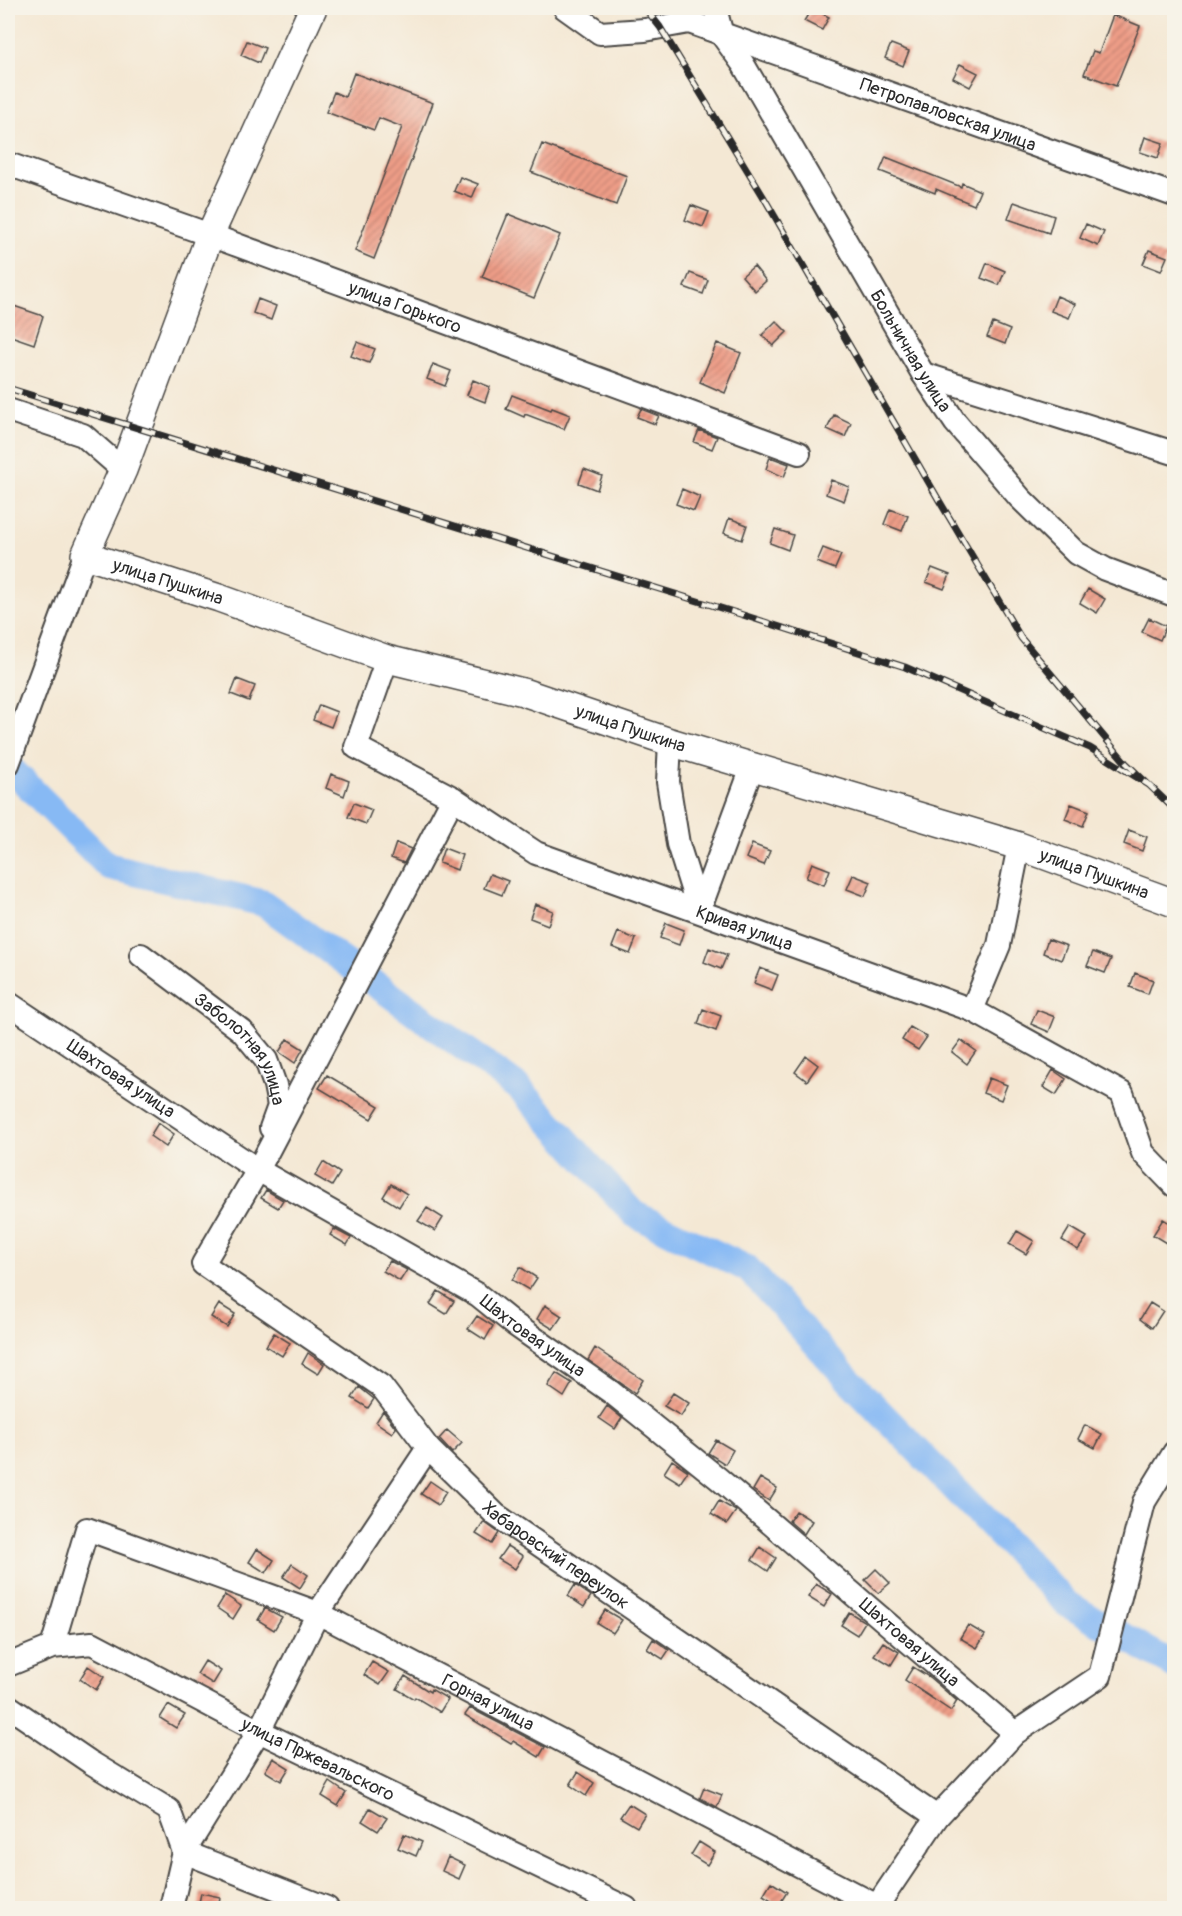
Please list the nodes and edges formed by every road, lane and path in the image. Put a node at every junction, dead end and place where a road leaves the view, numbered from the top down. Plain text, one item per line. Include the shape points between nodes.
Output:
1 (313, 8) edge
2 (565, 8) edge
3 (715, 8) edge
4 (722, 34) junction
5 (8, 164) edge
6 (1174, 195) edge
7 (210, 235) junction
8 (923, 374) junction
9 (8, 410) edge
10 (799, 453) dead end
11 (1174, 453) edge
12 (123, 470) junction
13 (86, 555) junction
14 (1174, 595) edge
15 (387, 659) junction
16 (670, 742) junction
17 (8, 764) edge
18 (753, 765) junction
19 (453, 798) junction
20 (1019, 846) junction
21 (1174, 903) edge
22 (699, 911) junction
23 (141, 956) dead end
24 (8, 1003) edge
25 (972, 1010) junction
26 (258, 1170) junction
27 (1174, 1185) edge
28 (428, 1448) junction
29 (1174, 1453) edge
30 (318, 1613) junction
31 (52, 1647) junction
32 (8, 1665) edge
33 (8, 1706) edge
34 (260, 1731) junction
35 (1015, 1732) junction
36 (937, 1817) junction
37 (184, 1852) junction
38 (877, 1907) edge
39 (171, 1908) edge
40 (327, 1908) edge
41 (626, 1908) edge

1 - 7 main road
2 - 4 street, Петропавловская улица via 600,33 689,22
3 - 4 street, Больничная улица
4 - 6 street, Петропавловская улица
4 - 8 street, Больничная улица
5 - 7 street, улица Горького
7 - 10 street, улица Горького
7 - 12 main road
8 - 11 street
8 - 14 street, Больничная улица via 955,422 1020,498 1076,553 1105,569
9 - 12 street via 83,435
12 - 13 main road
13 - 15 main road, улица Пушкина
13 - 17 street
15 - 16 main road, улица Пушкина via 523,692
15 - 19 street, Кривая улица via 356,747
16 - 18 main road, улица Пушкина
16 - 22 street via 668,782 678,844
18 - 20 main road, улица Пушкина
18 - 22 street
19 - 22 street, Кривая улица via 536,853
19 - 26 street
20 - 21 main road, улица Пушкина
20 - 25 street via 999,945
22 - 25 street, Кривая улица
23 - 26 street, Заболотная улица via 242,1031 266,1060 279,1106
24 - 26 street, Шахтовая улица
25 - 27 street, Кривая улица via 1122,1093 1143,1152
26 - 28 street, Хабаровский переулок via 203,1264 381,1386
26 - 35 street, Шахтовая улица via 478,1295 610,1392 719,1479
28 - 30 street
28 - 36 street, Хабаровский переулок via 496,1515
29 - 35 street via 1144,1502 1100,1676
30 - 31 street, Горная улица via 87,1529
30 - 34 street
30 - 38 street, Горная улица
31 - 32 street, улица Пржевальского
31 - 34 street, улица Пржевальского via 92,1643
33 - 37 street via 169,1810
34 - 37 street
34 - 41 street, улица Пржевальского
35 - 36 street
36 - 38 street
37 - 39 street
37 - 40 street

